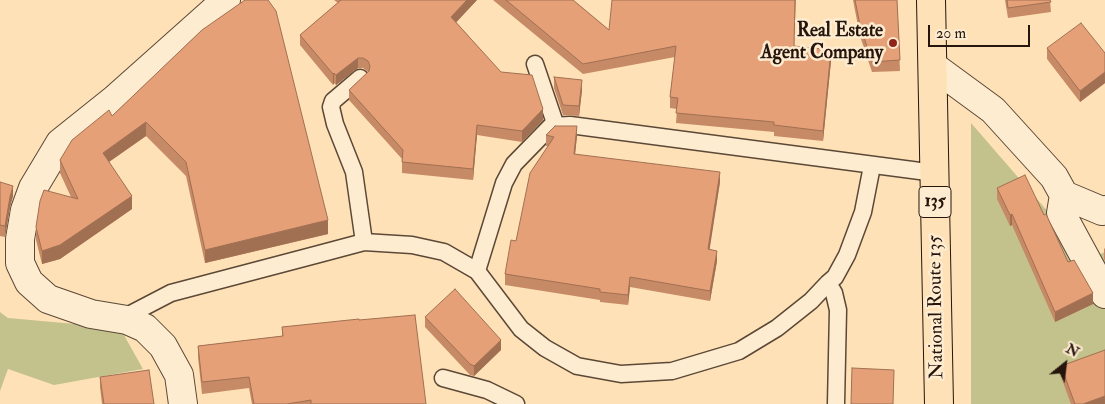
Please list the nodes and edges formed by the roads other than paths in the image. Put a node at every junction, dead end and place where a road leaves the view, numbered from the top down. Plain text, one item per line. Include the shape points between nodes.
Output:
1 (226, 0) edge
2 (932, 0) edge
3 (535, 64) dead end
4 (933, 66) junction
5 (360, 78) edge
6 (556, 126) junction
7 (872, 166) junction
8 (935, 173) junction
9 (1064, 195) junction
10 (1105, 210) edge
11 (364, 242) junction
12 (477, 271) junction
13 (828, 283) junction
14 (1105, 294) edge
15 (121, 319) junction
16 (443, 378) dead end
17 (183, 404) edge
18 (516, 404) edge
19 (836, 404) edge
20 (939, 404) edge

1 - 15 street via 115,99 60,142 33,188 25,210 20,263 29,282 48,299 91,314
2 - 4 highway, National Route 135 / 135
3 - 6 lane
4 - 8 highway, National Route 135 / 135
4 - 9 street via 994,110 1054,177
5 - 11 lane via 333,101 331,107 354,172
6 - 7 lane via 683,139
6 - 12 lane via 551,126 538,138 514,164 504,182
7 - 8 lane
7 - 13 lane via 863,212 847,254 835,277
8 - 20 highway, National Route 135 / 135
9 - 10 street
9 - 14 street via 1061,213
11 - 12 lane via 412,245 444,252
11 - 15 lane via 170,293
12 - 13 lane via 521,329 545,348 577,366 621,374 672,371 739,351 776,328
13 - 19 lane via 838,310
15 - 17 street via 145,328 163,346 179,375
16 - 18 lane via 487,390

